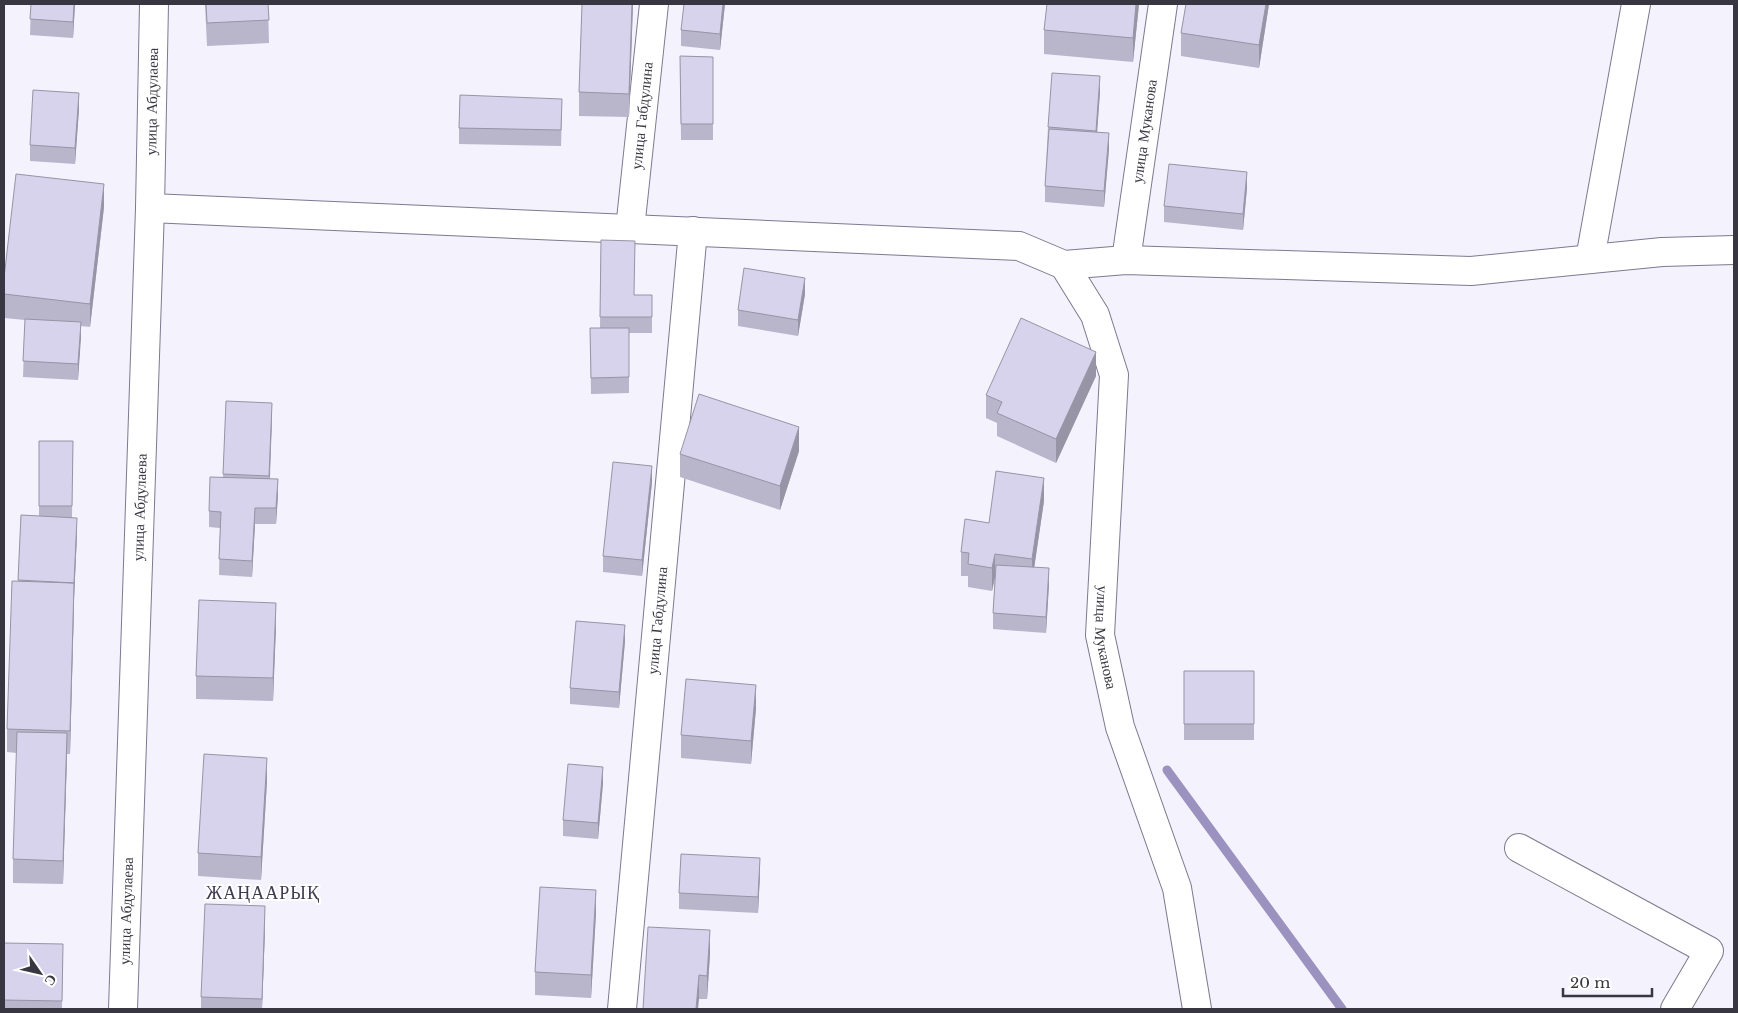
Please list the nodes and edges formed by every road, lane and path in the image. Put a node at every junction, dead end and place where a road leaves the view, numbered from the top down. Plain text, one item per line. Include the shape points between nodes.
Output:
1 (154, 4) edge
2 (654, 4) edge
3 (1163, 4) edge
4 (1636, 4) edge
5 (150, 208) junction
6 (630, 229) junction
7 (693, 231) junction
8 (1734, 250) edge
9 (1126, 260) junction
10 (1590, 260) junction
11 (1064, 265) junction
12 (1519, 848) dead end
13 (123, 1009) edge
14 (622, 1009) edge
15 (1197, 1009) edge
16 (1675, 1009) edge

1 - 5 street, улица Абдулаева
2 - 6 street, улица Габдулина
3 - 9 street, улица Муканова
4 - 10 street
5 - 6 street
5 - 13 street, улица Абдулаева
6 - 7 street
7 - 11 street via 1019,246
7 - 14 street, улица Габдулина
8 - 10 street via 1662,252
9 - 10 street via 1471,271
9 - 11 street
11 - 15 street, улица Муканова via 1095,315 1114,375 1100,635 1120,727 1177,888
12 - 16 street via 1709,951

